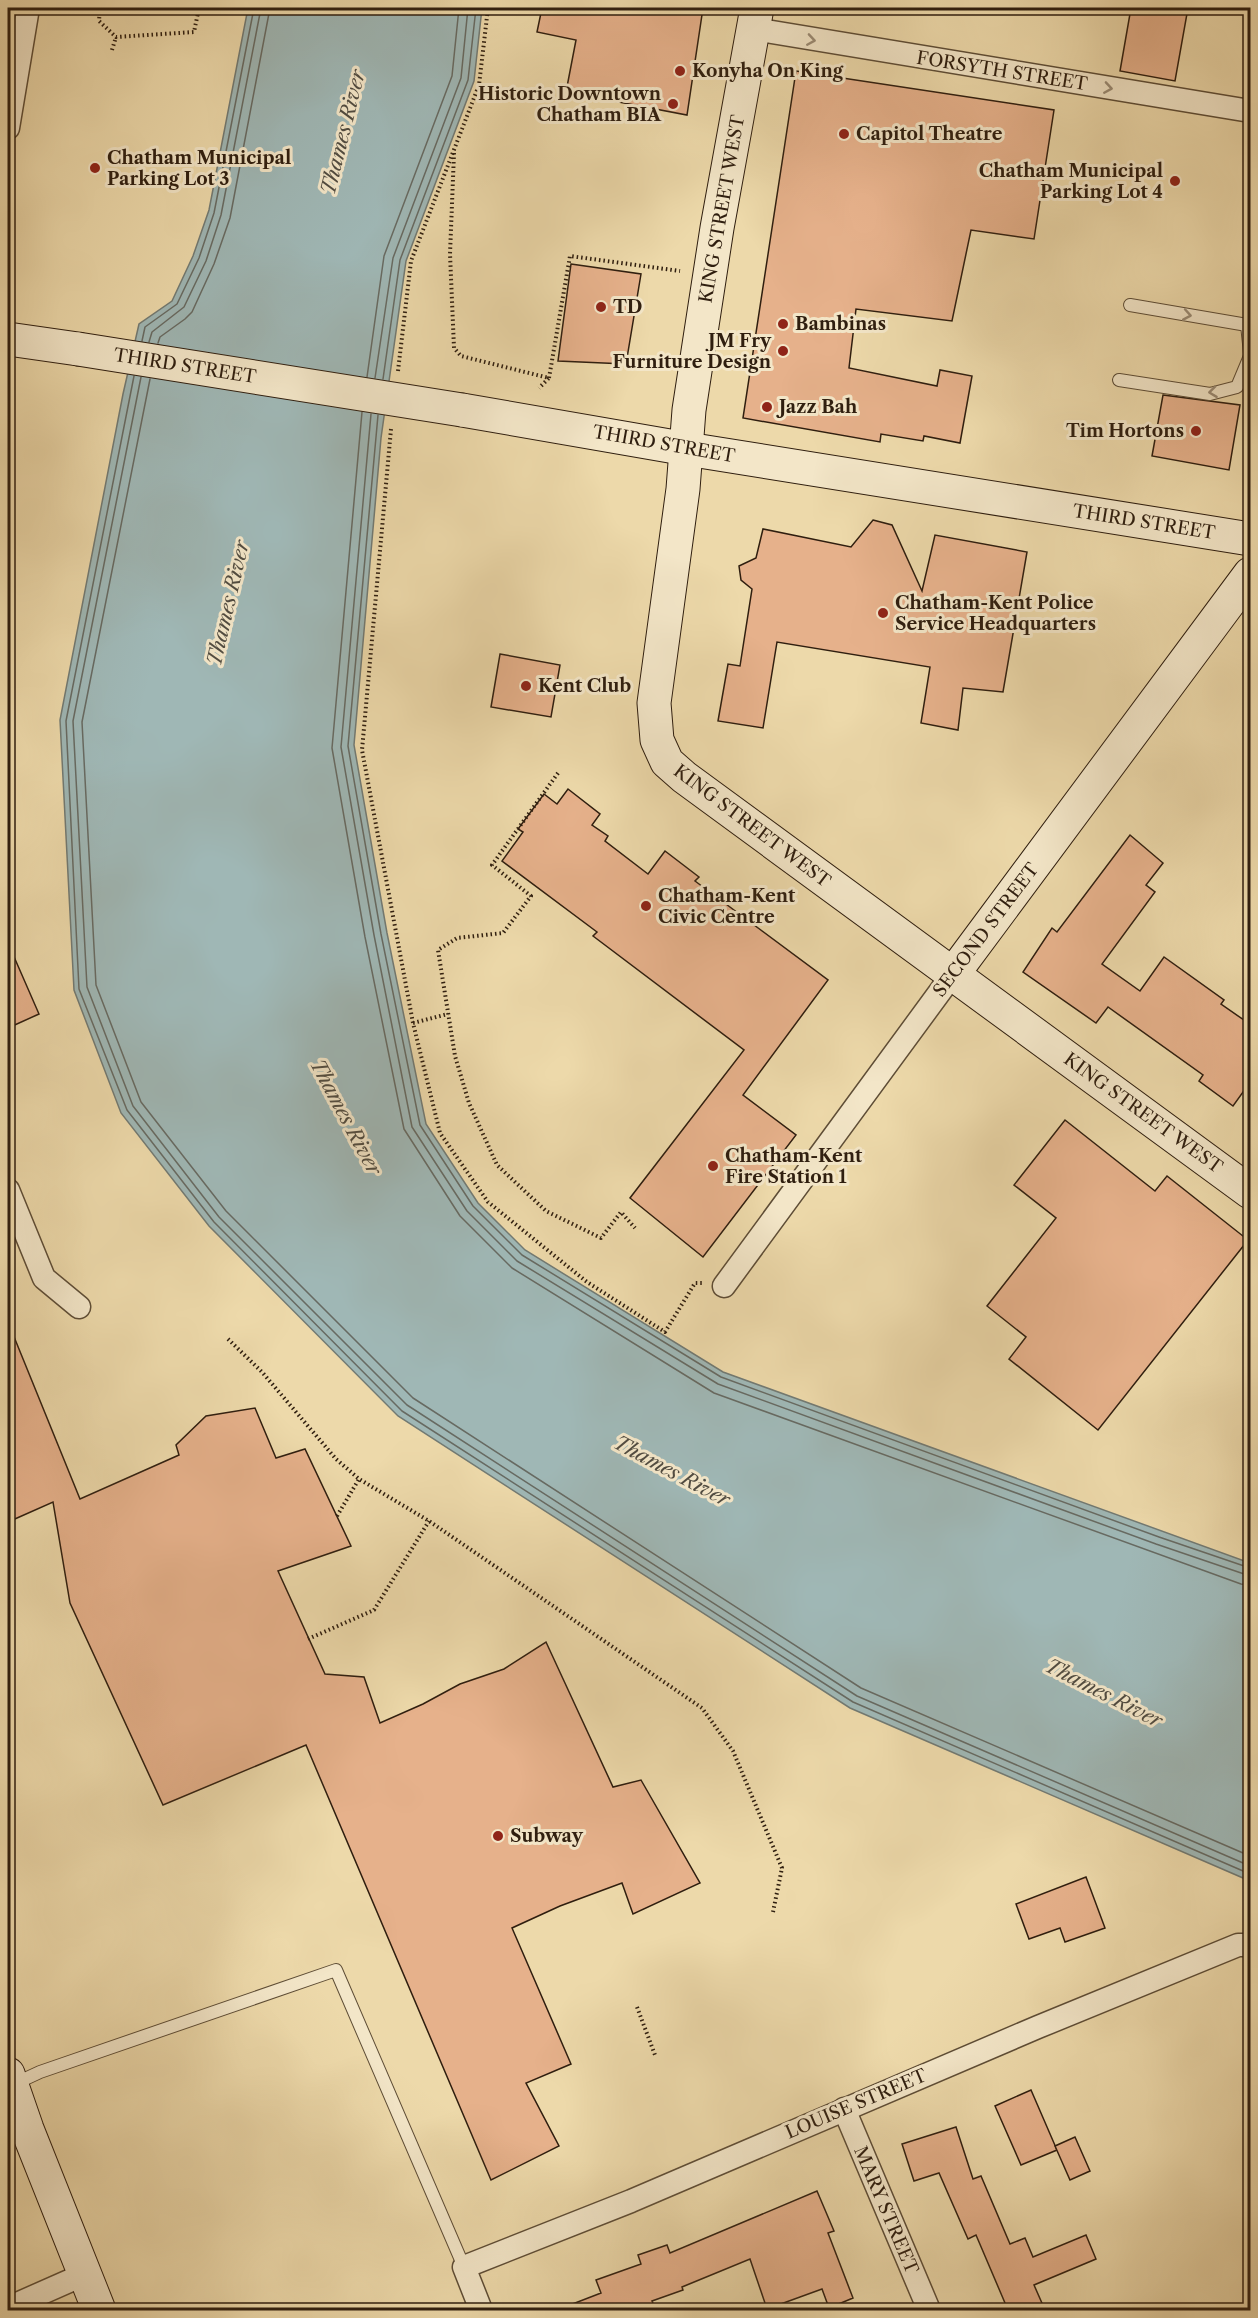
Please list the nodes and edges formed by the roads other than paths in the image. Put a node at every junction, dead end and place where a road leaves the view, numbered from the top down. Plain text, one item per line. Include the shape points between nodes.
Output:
1 (28, 8) edge
2 (756, 18) edge
3 (1251, 111) edge
4 (8, 128) edge
5 (1130, 305) dead end
6 (8, 339) edge
7 (1251, 354) edge
8 (1119, 380) dead end
9 (687, 449) junction
10 (1251, 539) edge
11 (1251, 574) edge
12 (953, 974) junction
13 (8, 1190) edge
14 (1251, 1192) edge
15 (723, 1286) road end
16 (79, 1307) dead end
17 (1251, 1945) edge
18 (9, 2082) edge
19 (844, 2109) junction
20 (464, 2267) junction
21 (85, 2274) junction
22 (8, 2308) edge
23 (99, 2310) edge
24 (481, 2310) edge
25 (929, 2310) edge

1 - 4 street
2 -> 3 street, FORSYTH STREET
2 - 9 street, KING STREET WEST via 717,228 689,410
5 -> 7 lane via 1247,325
6 - 9 street, THIRD STREET, bridge
7 -> 8 lane via 1237,387 1210,394
9 - 10 street, THIRD STREET
9 - 12 street, KING STREET WEST via 654,703 657,740 667,762
11 - 12 street, SECOND STREET
12 - 14 street, KING STREET WEST
12 - 15 street, SECOND STREET
13 - 16 street via 44,1278
17 - 19 street, LOUISE STREET via 1238,1946
18 - 20 lane via 336,1970
18 - 21 street
19 - 20 street, LOUISE STREET via 631,2201
19 - 25 street, MARY STREET
20 - 24 street
21 - 22 street
21 - 23 street

